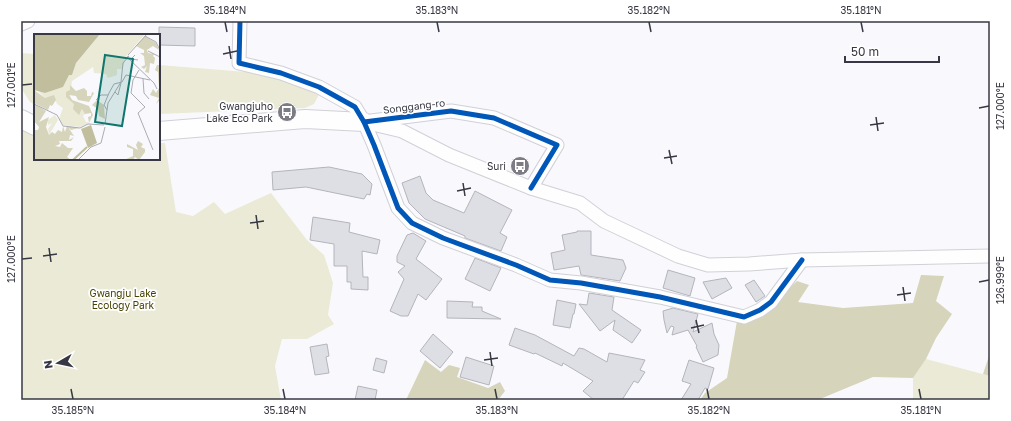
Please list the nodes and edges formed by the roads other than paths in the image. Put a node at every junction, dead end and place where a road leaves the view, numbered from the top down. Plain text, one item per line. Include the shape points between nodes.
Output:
1 (28, 21) edge
2 (240, 21) edge
3 (21, 24) edge
4 (21, 119) edge
5 (364, 122) junction
6 (34, 126) edge
7 (160, 131) edge
8 (532, 188) junction
9 (990, 256) edge
10 (802, 260) junction

1 - 3 street
2 - 5 street via 239,63 281,73 319,87 355,107
4 - 6 main road
5 - 7 main road, Songgang-ro via 305,119
5 - 8 street via 402,131 449,155
5 - 8 street, Songgang-ro via 451,111 494,118 557,144
5 - 10 street via 398,208 412,223 443,238 550,280 660,297 744,317 771,302
8 - 10 street via 580,203 604,221 678,256 708,265
9 - 10 street

